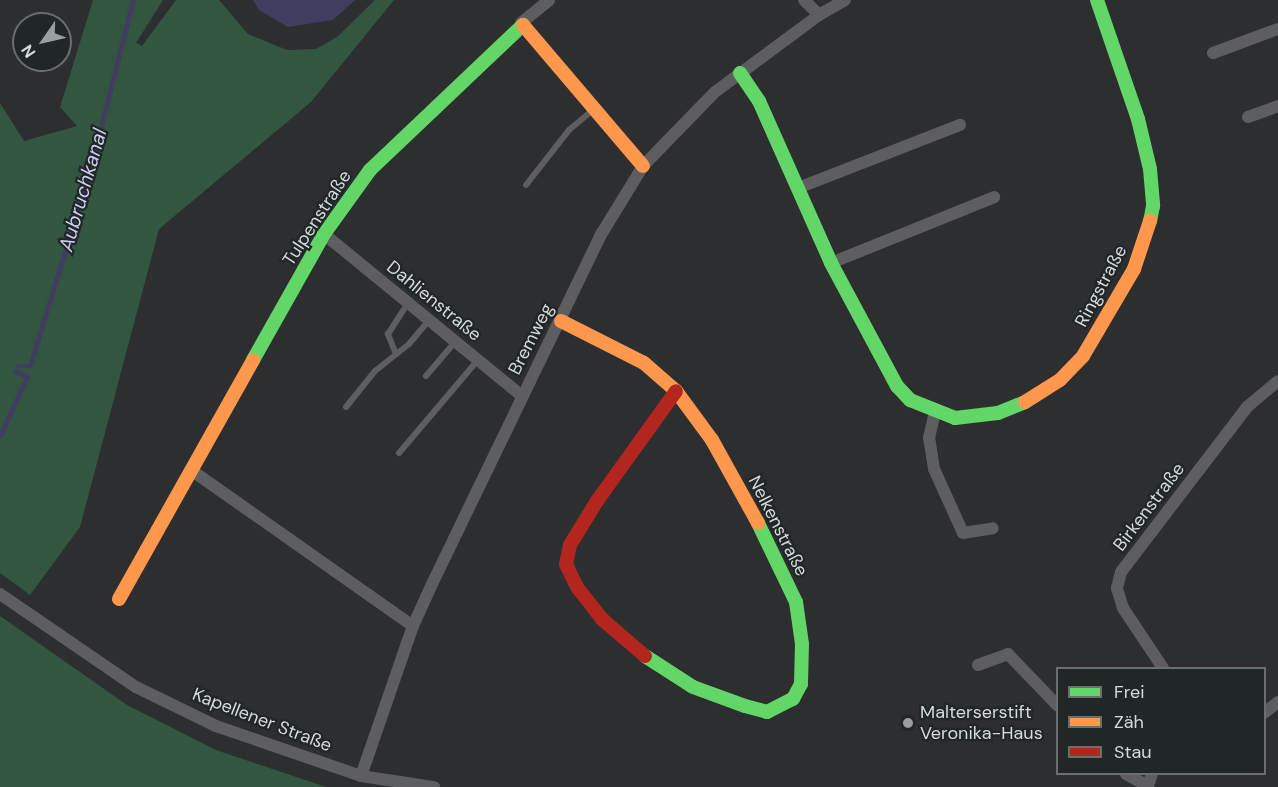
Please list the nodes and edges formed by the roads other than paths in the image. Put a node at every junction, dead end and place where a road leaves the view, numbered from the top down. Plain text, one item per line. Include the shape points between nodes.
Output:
1 (549, 0) edge
2 (804, 0) edge
3 (845, 0) edge
4 (1097, 0) edge
5 (819, 15) junction
6 (521, 23) junction
7 (1278, 29) edge
8 (1213, 53) dead end
9 (740, 73) junction
10 (1278, 106) edge
11 (594, 108) junction
12 (1248, 117) dead end
13 (960, 125) dead end
14 (643, 166) junction
15 (526, 185) dead end
16 (798, 188) junction
17 (994, 197) dead end
18 (324, 234) junction
19 (831, 263) junction
20 (408, 303) junction
21 (429, 320) junction
22 (561, 321) junction
23 (455, 342) junction
24 (396, 354) junction
25 (478, 360) junction
26 (426, 376) dead end
27 (1278, 381) edge
28 (676, 391) junction
29 (522, 396) junction
30 (346, 407) dead end
31 (935, 412) junction
32 (399, 453) dead end
33 (191, 470) junction
34 (993, 528) dead end
35 (0, 594) edge
36 (120, 599) dead end
37 (413, 626) junction
38 (978, 665) dead end
39 (1161, 667) edge
40 (1056, 704) edge
41 (1128, 775) edge
42 (1152, 775) edge
43 (359, 782) edge
44 (434, 787) edge

1 - 6 street, Tulpenstraße
2 - 5 street
3 - 5 street, Bremweg
4 - 31 street, Ringstraße via 1138,119 1150,169 1153,206 1138,258 1083,356 1060,380 1028,401 998,412 955,418
5 - 9 street, Bremweg
6 - 11 street
6 - 18 street, Tulpenstraße via 391,147
7 - 8 street
9 - 14 street, Bremweg via 674,130
9 - 16 street, Ringstraße via 759,101
10 - 12 street
11 - 14 street
11 - 15 lane via 569,130
13 - 16 street
14 - 22 street, Bremweg via 602,233
16 - 19 street, Ringstraße
17 - 19 street
18 - 20 street, Dahlienstraße
18 - 33 street, Tulpenstraße
19 - 31 street, Ringstraße via 897,386 910,400
20 - 21 street, Dahlienstraße
20 - 24 lane via 388,334
21 - 23 street, Dahlienstraße
21 - 24 lane
22 - 28 street, Nelkenstraße via 644,363
22 - 29 street, Bremweg
23 - 25 street, Dahlienstraße
23 - 26 lane
24 - 30 lane via 375,371
25 - 29 street, Dahlienstraße
25 - 32 lane
27 - 39 street, Birkenstraße via 1247,407 1121,572 1117,588 1123,608
28 - 28 street, Nelkenstraße via 712,440 782,567 796,602 802,644 801,684 793,699 781,708 767,712 745,706 693,687 658,667 602,619 577,587 566,564 570,545 597,501
29 - 37 street, Bremweg
31 - 34 street via 929,437 934,469 963,533
33 - 36 street, Tulpenstraße
33 - 37 street
35 - 43 street, Kapellener Straße via 136,687 216,726
37 - 43 street, Bremweg
38 - 40 street via 1008,654
41 - 42 street via 1148,786
43 - 44 street, Kapellener Straße

